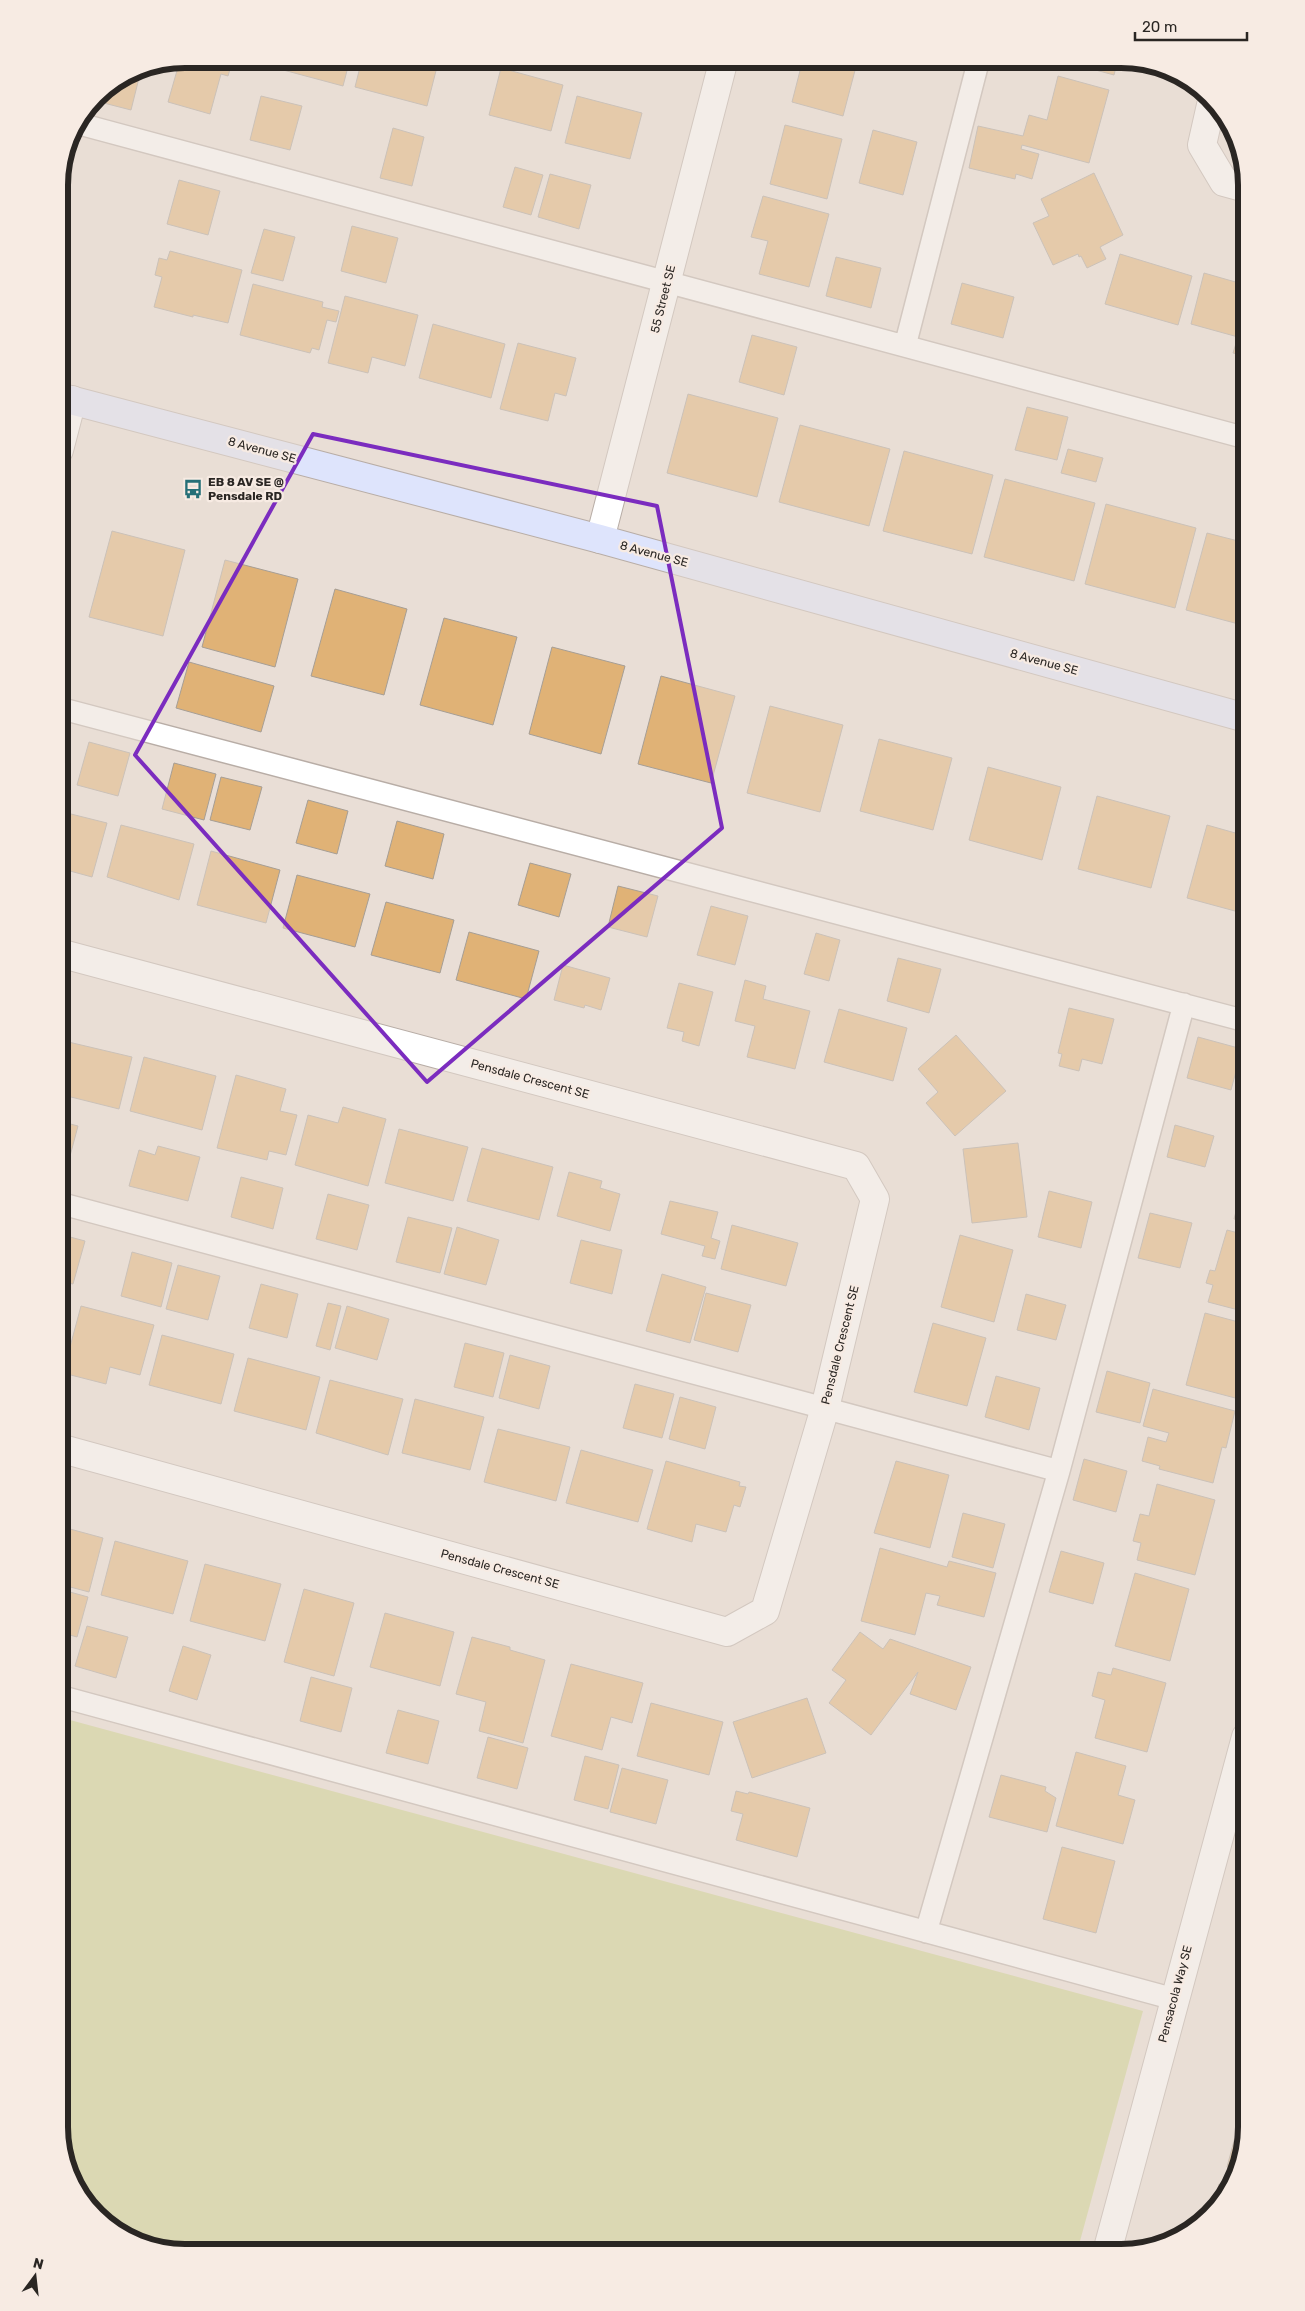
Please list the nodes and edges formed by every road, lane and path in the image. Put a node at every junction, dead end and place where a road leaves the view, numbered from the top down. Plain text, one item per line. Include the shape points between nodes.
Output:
1 (722, 68) edge
2 (977, 68) edge
3 (1210, 109) edge
4 (84, 125) edge
5 (1238, 186) edge
6 (667, 282) junction
7 (905, 346) junction
8 (68, 400) edge
9 (1238, 436) edge
10 (600, 539) junction
11 (68, 710) edge
12 (1238, 716) edge
13 (68, 955) edge
14 (1184, 1004) junction
15 (1238, 1019) edge
16 (68, 1205) edge
17 (825, 1408) junction
18 (68, 1450) edge
19 (1059, 1471) junction
20 (68, 1698) edge
21 (1238, 1770) edge
22 (926, 1932) junction
23 (1174, 1999) junction
24 (1109, 2244) edge

1 - 6 street, 55 Street SE
2 - 7 lane
3 - 5 street via 1202,144 1224,182
4 - 6 lane
6 - 7 lane
6 - 10 street, 55 Street SE
7 - 9 lane
8 - 10 street, 8 Avenue SE
10 - 12 street, 8 Avenue SE
11 - 14 lane
13 - 17 street, Pensdale Crescent SE via 856,1166 875,1199
14 - 15 lane
14 - 19 lane
16 - 17 lane
17 - 18 street, Pensdale Crescent SE via 765,1611 727,1632
17 - 19 lane
19 - 22 lane
20 - 22 lane
21 - 23 street, Pensacola Way SE
22 - 23 lane
23 - 24 street, Pensacola Way SE

